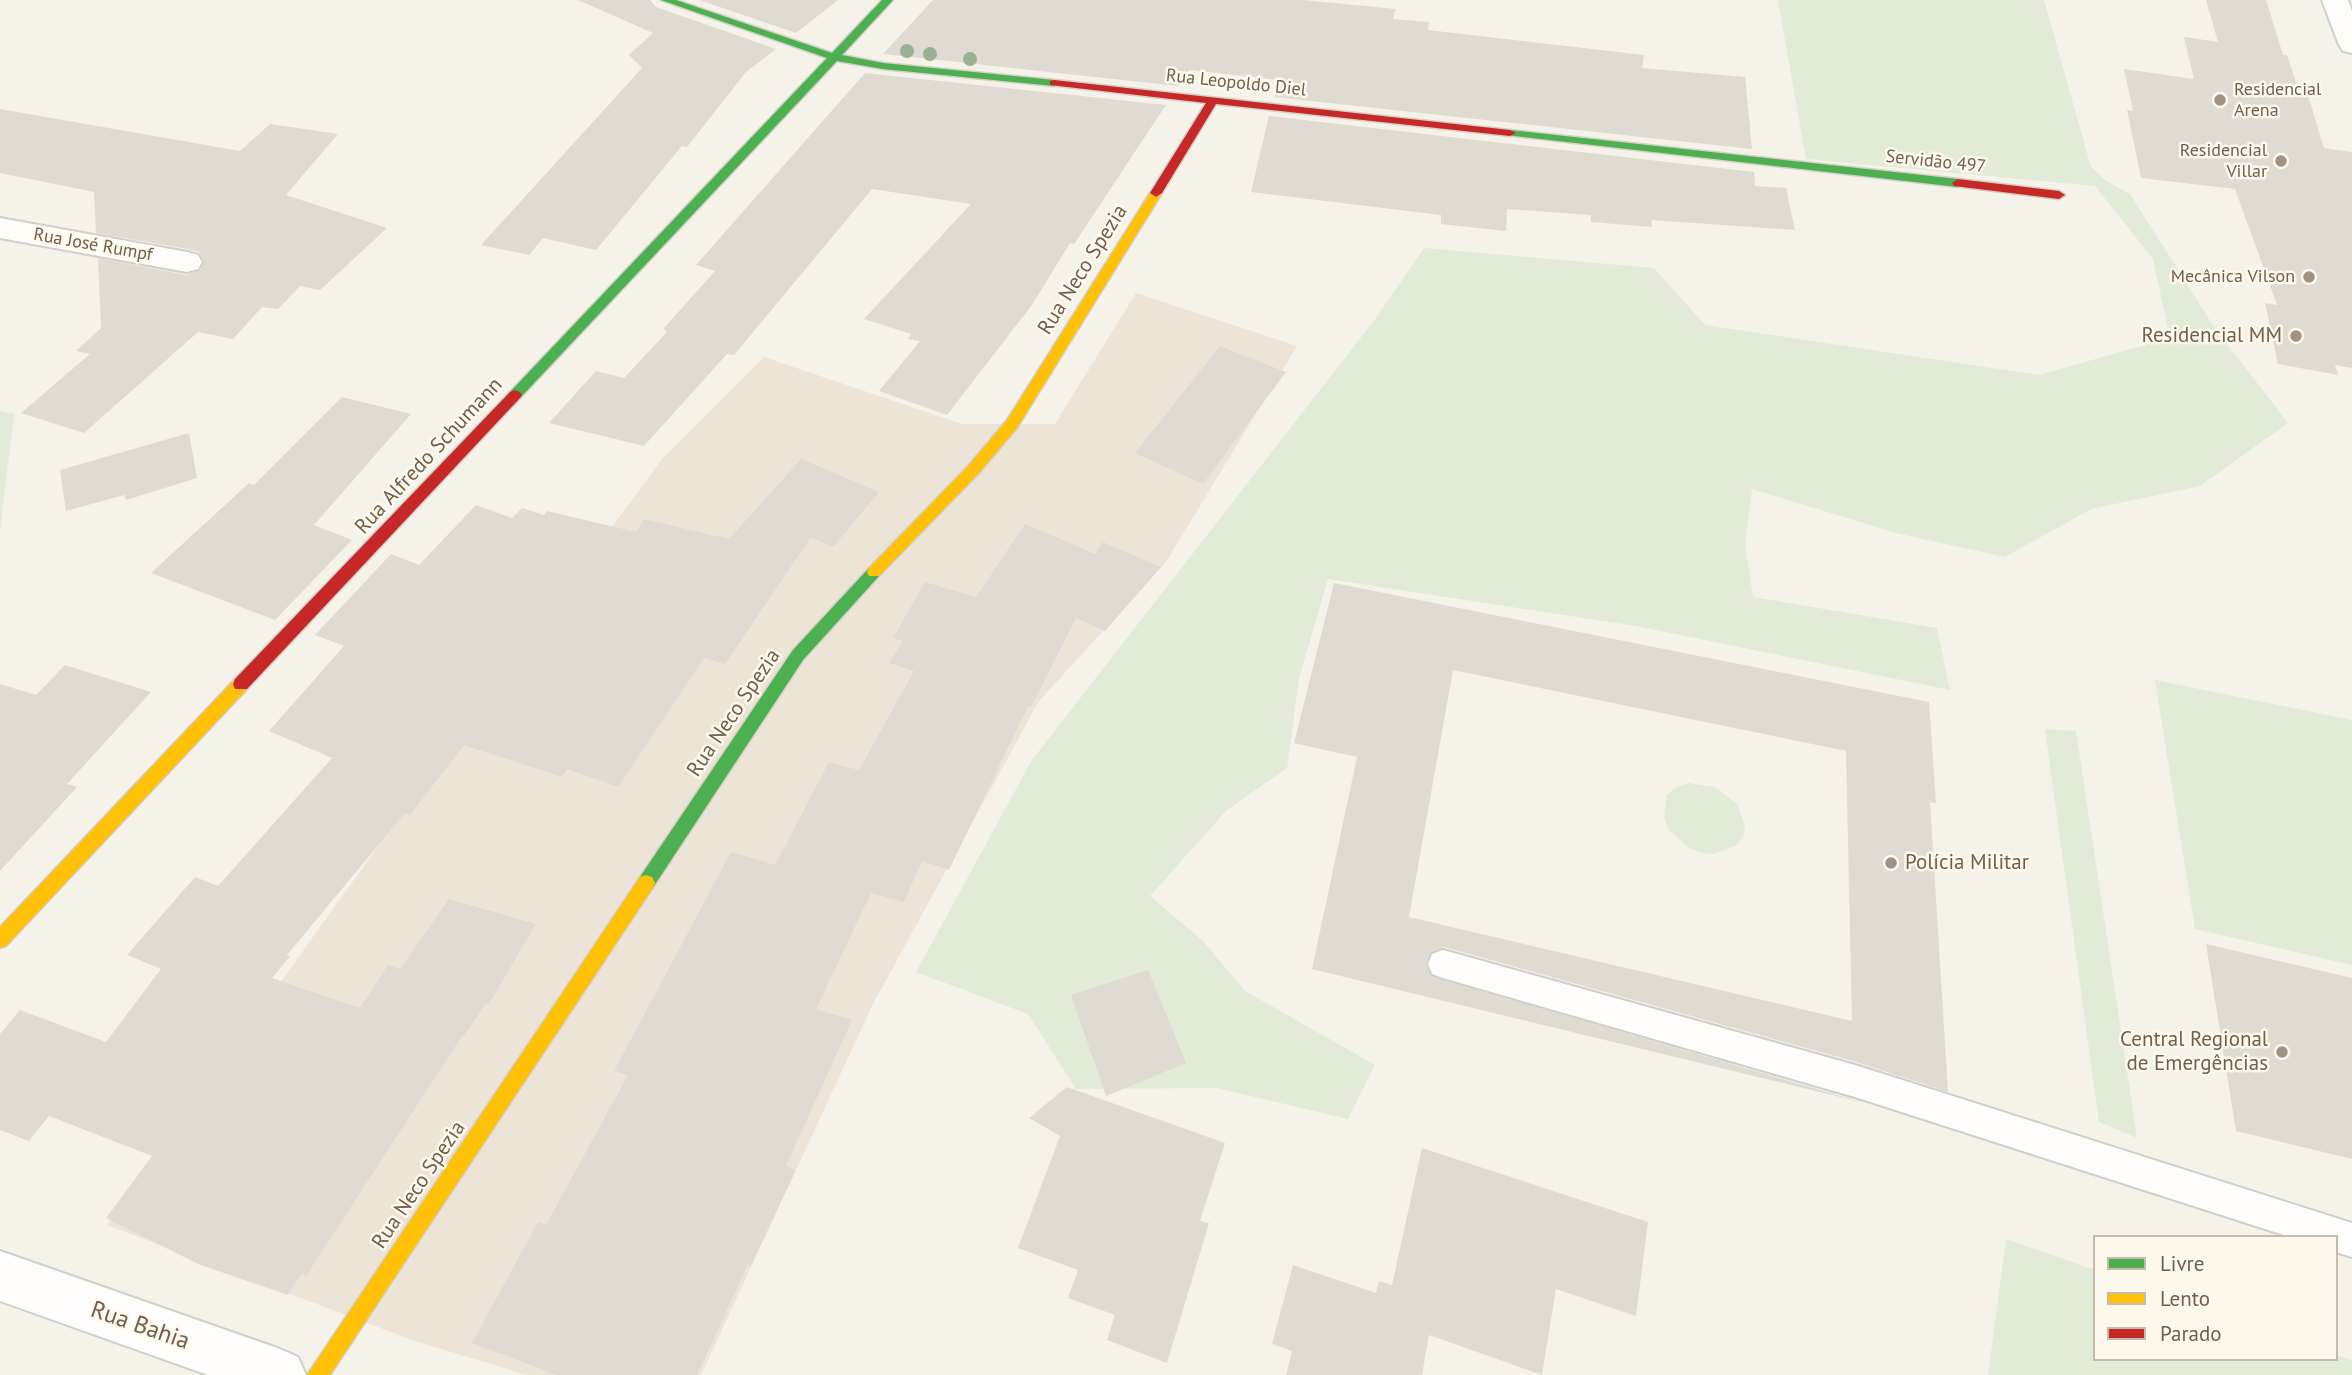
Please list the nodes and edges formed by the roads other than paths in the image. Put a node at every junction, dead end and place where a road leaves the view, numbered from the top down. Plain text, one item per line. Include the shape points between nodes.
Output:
1 (666, 0) edge
2 (888, 0) edge
3 (2335, 0) edge
4 (2352, 45) edge
5 (834, 57) junction
6 (1214, 99) junction
7 (1809, 167) joint
8 (2059, 195) dead end
9 (0, 228) edge
10 (187, 262) dead end
11 (0, 940) edge
12 (1443, 964) dead end
13 (2336, 1235) edge
14 (0, 1276) edge
15 (280, 1375) edge
16 (318, 1375) edge

1 - 5 street, Rua Leopoldo Diel
2 - 5 street, Rua Alfredo Schumann
3 - 4 street
5 - 6 street, Rua Leopoldo Diel via 883,66
5 - 11 street, Rua Alfredo Schumann
6 - 7 street, Rua Leopoldo Diel
6 - 16 street, Rua Neco Spezia via 1012,424 798,655
7 - 8 street, Servidão 497
9 - 10 street, Rua José Rumpf
12 - 13 lane via 1854,1081
14 - 15 street, Rua Bahia

